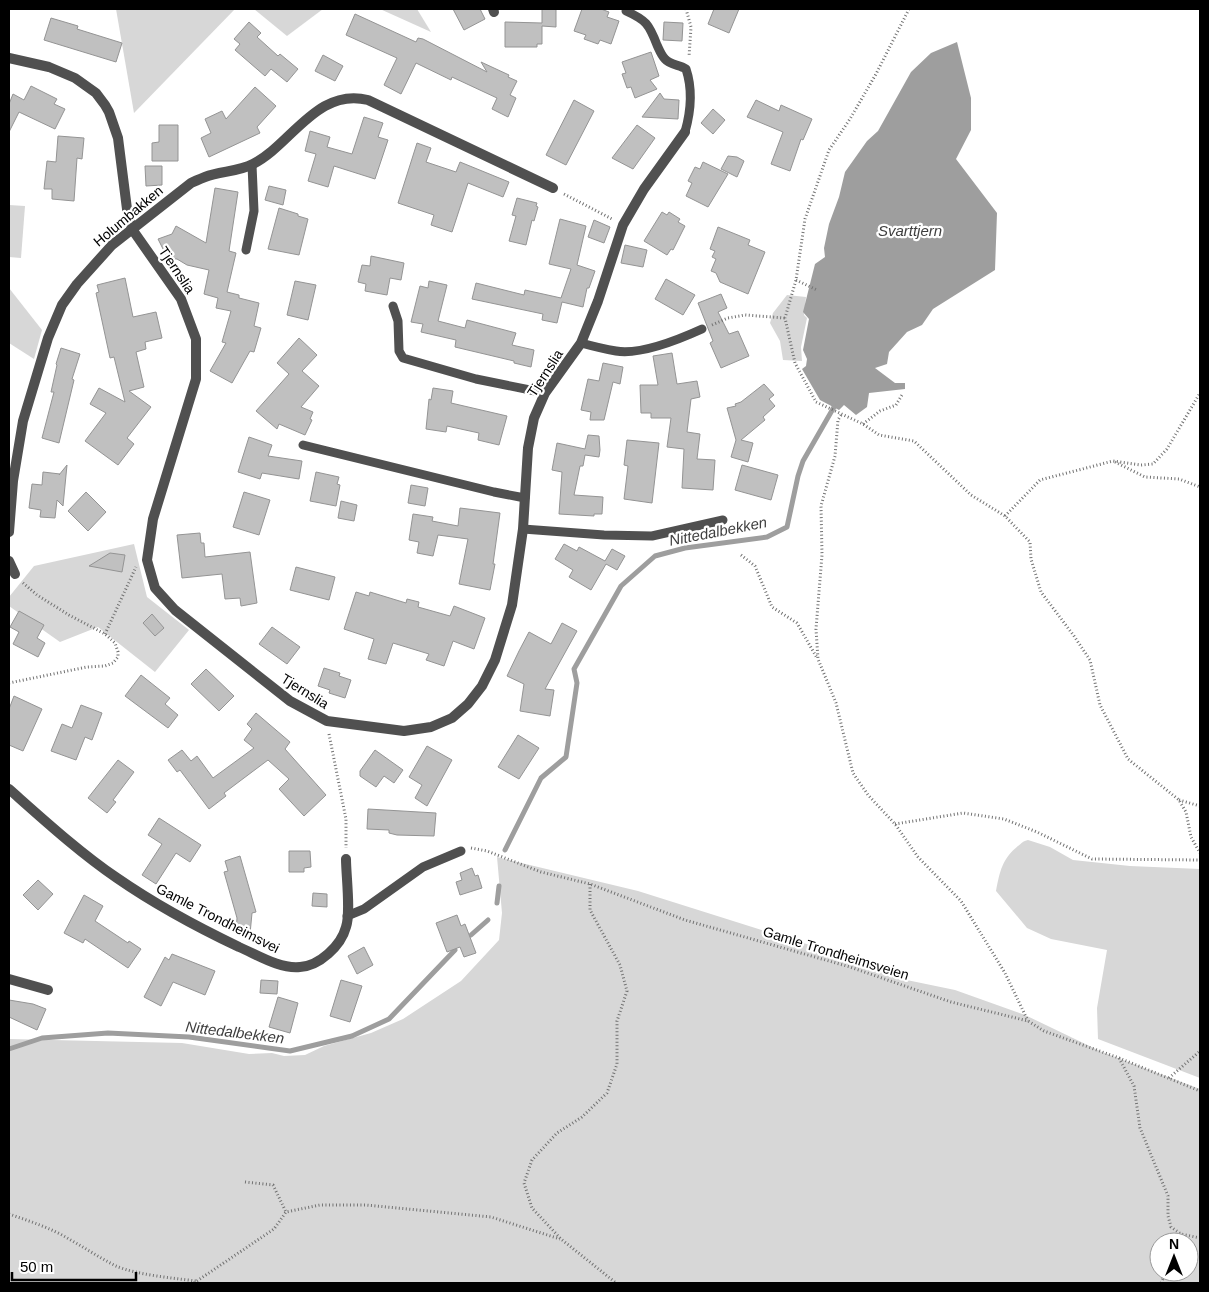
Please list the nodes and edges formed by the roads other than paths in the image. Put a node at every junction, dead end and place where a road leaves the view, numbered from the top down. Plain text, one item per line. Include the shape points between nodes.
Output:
1 (626, 12) dead end
2 (9, 58) edge
3 (686, 132) joint
4 (252, 165) junction
5 (553, 188) road end
6 (132, 229) junction
7 (246, 250) dead end
8 (393, 306) dead end
9 (702, 329) road end
10 (581, 343) junction
11 (545, 393) junction
12 (303, 445) dead end
13 (525, 498) junction
14 (723, 520) dead end
15 (523, 529) junction
16 (9, 532) edge
17 (9, 561) edge
18 (15, 574) road end
19 (9, 789) edge
20 (461, 851) road end
21 (346, 859) road end
22 (348, 916) junction
23 (9, 979) edge
24 (48, 990) dead end

1 - 3 lane via 648,24 665,59 686,69 691,94
2 - 6 street, Tjernslia via 49,67 75,78 105,104 118,138
3 - 10 street, Tjernslia via 644,189 623,225
4 - 5 street, Holumbakken via 311,115 336,101 357,97
4 - 6 street, Holumbakken via 191,183
4 - 7 lane via 254,211
6 - 15 street, Tjernslia via 181,299 196,339 196,379 153,519 147,560 155,588 175,610 290,701 326,721 404,731 431,727 452,718 482,686 498,651 512,605
6 - 16 street, Holumbakken via 112,245 77,284 54,322 23,421
8 - 11 lane via 398,321 399,351 404,358 476,379
9 - 10 lane via 681,339 635,351 617,351
10 - 11 street, Tjernslia
11 - 13 street, Tjernslia via 534,418 528,448
12 - 13 lane
13 - 15 street, Tjernslia
14 - 15 lane via 652,536
17 - 18 street
19 - 22 street, Gamle Trondheimsvei via 116,878 189,922 279,964 299,968 314,964 338,943
20 - 22 lane via 423,867 364,909
21 - 22 street, Gamle Trondheimsvei
23 - 24 street

